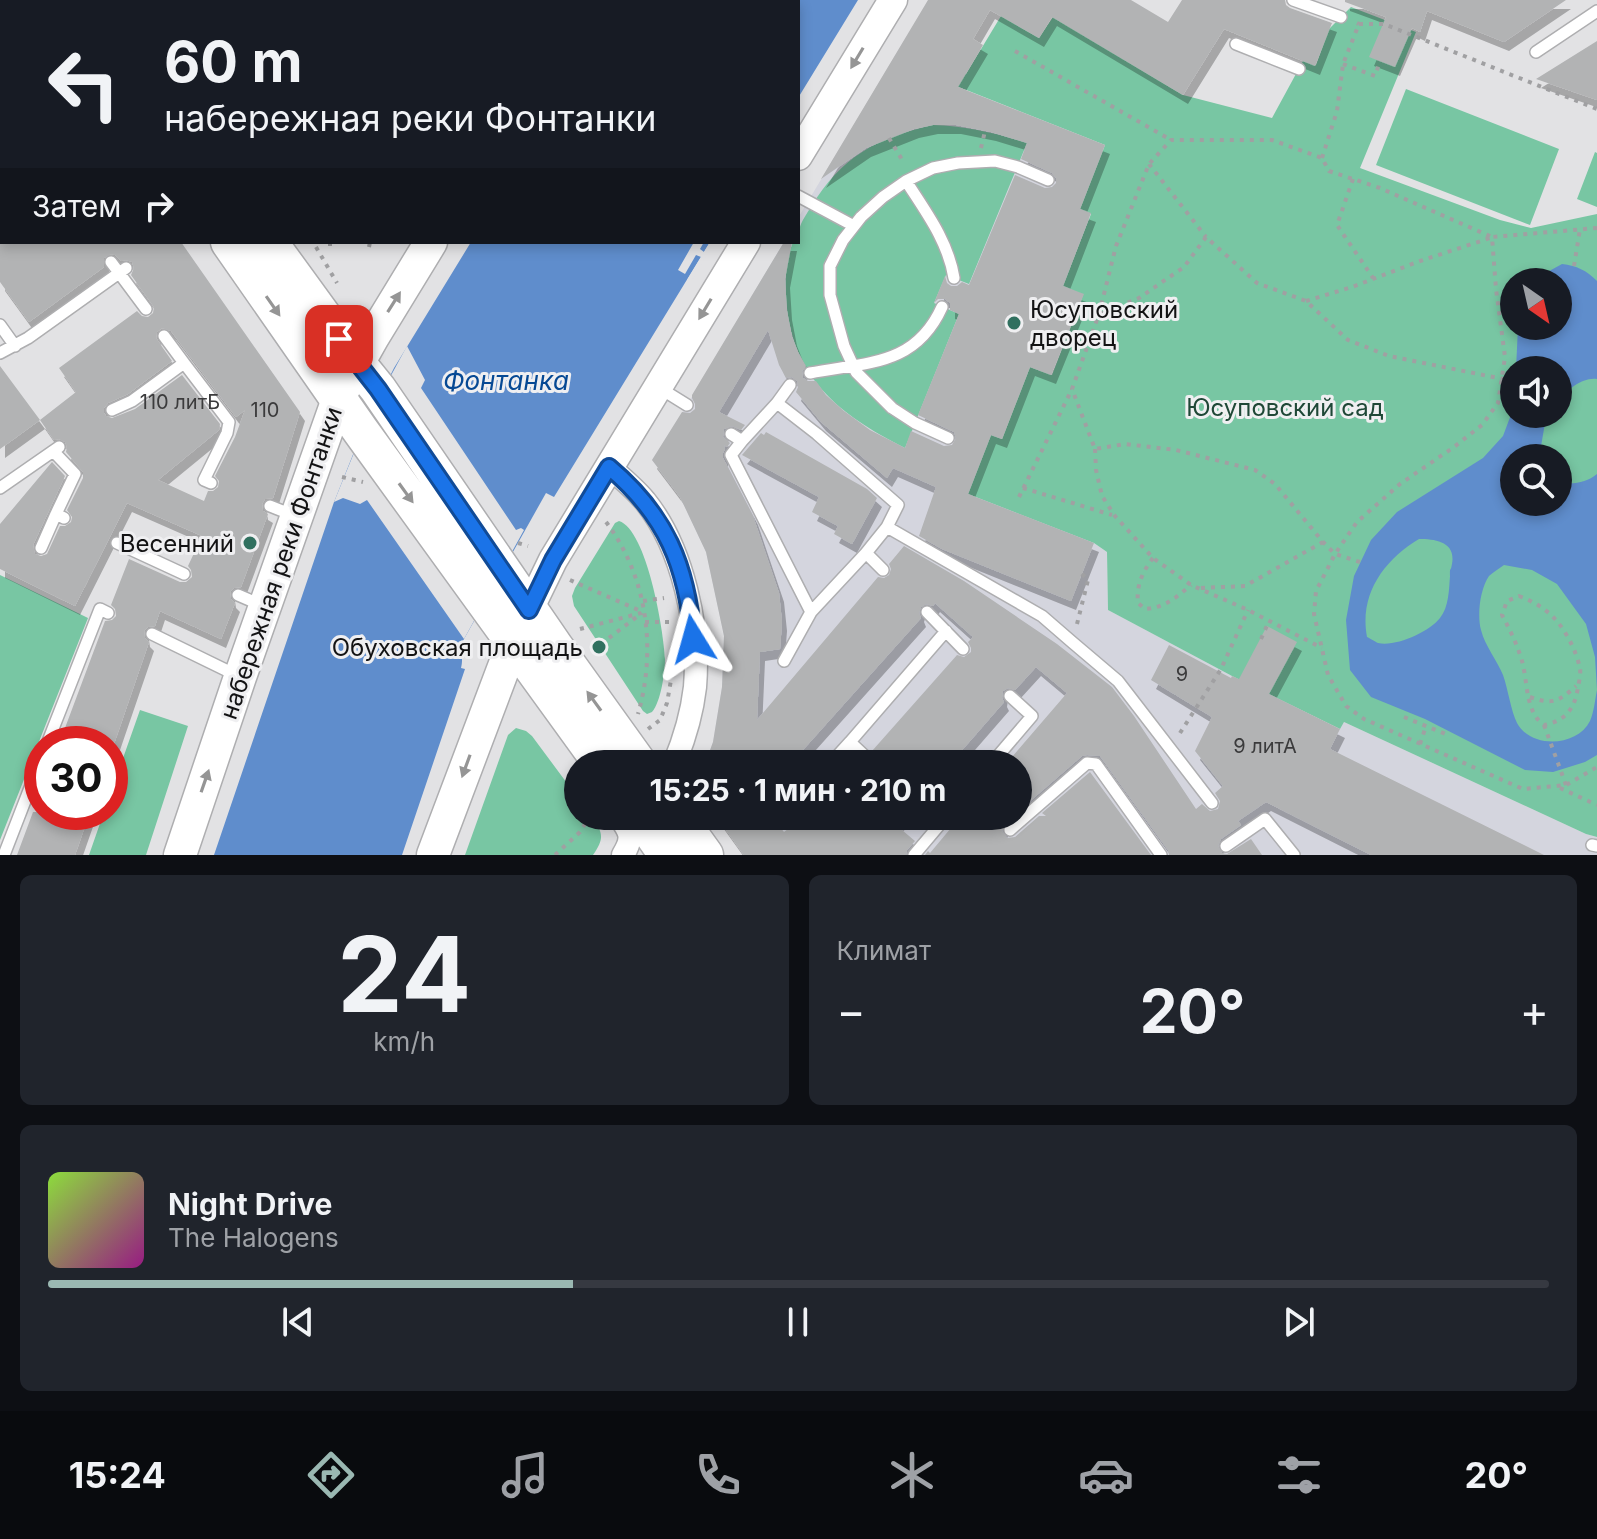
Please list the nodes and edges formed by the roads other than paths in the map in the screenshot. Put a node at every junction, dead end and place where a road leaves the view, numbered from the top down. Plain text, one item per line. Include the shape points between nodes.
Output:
1 (893, 0) edge
2 (1293, 0) edge
3 (1597, 11) edge
4 (1341, 17) road end
5 (1236, 44) dead end
6 (1536, 52) dead end
7 (1299, 69) dead end
8 (800, 153) edge
9 (1048, 180) dead end
10 (906, 181) junction
11 (800, 197) edge
12 (854, 226) junction
13 (230, 244) edge
14 (270, 244) edge
15 (430, 244) edge
16 (745, 244) edge
17 (111, 262) dead end
18 (123, 271) junction
19 (954, 278) dead end
20 (942, 307) dead end
21 (146, 309) dead end
22 (0, 325) edge
23 (164, 336) dead end
24 (15, 346) junction
25 (0, 353) edge
26 (184, 363) junction
27 (852, 365) junction
28 (810, 373) dead end
29 (368, 376) junction
30 (790, 385) dead end
31 (658, 387) junction
32 (338, 399) junction
33 (777, 403) junction
34 (687, 405) dead end
35 (112, 410) dead end
36 (948, 438) dead end
37 (609, 467) junction
38 (211, 483) dead end
39 (0, 488) edge
40 (887, 527) junction
41 (117, 543) dead end
42 (41, 548) dead end
43 (866, 553) junction
44 (883, 570) dead end
45 (184, 574) dead end
46 (529, 610) junction
47 (811, 612) junction
48 (927, 612) dead end
49 (108, 613) dead end
50 (946, 631) junction
51 (152, 634) dead end
52 (513, 643) junction
53 (963, 649) dead end
54 (784, 661) dead end
55 (240, 677) junction
56 (1010, 696) dead end
57 (561, 709) junction
58 (54, 726) edge
59 (850, 742) junction
60 (578, 750) edge
61 (592, 750) edge
62 (629, 750) edge
63 (679, 750) edge
64 (843, 750) edge
65 (859, 750) edge
66 (1003, 750) edge
67 (24, 803) edge
68 (1212, 803) dead end
69 (1032, 811) edge
70 (1229, 826) dead end
71 (629, 830) edge
72 (650, 830) edge
73 (687, 830) edge
74 (932, 830) edge
75 (1237, 838) junction
76 (1226, 846) dead end
77 (4, 855) edge
78 (180, 855) edge
79 (433, 855) edge
80 (623, 855) edge
81 (667, 855) edge
82 (705, 855) edge
83 (914, 855) edge
84 (1161, 855) edge
85 (1294, 855) edge

1 -> 8 street
2 - 4 lane
3 - 6 lane
5 - 7 lane
9 - 10 lane via 995,161 933,168
10 - 12 lane
10 - 19 lane via 939,232
11 - 12 lane
12 - 27 lane via 830,266 830,295
13 -> 32 main road
14 - 29 main road
29 -> 15 main road, набережная реки Фонтанки
16 -> 31 street
17 - 18 lane
18 - 21 lane
18 - 24 lane
20 - 27 lane via 913,346 879,362
22 - 24 lane
23 - 26 lane
24 - 25 lane
26 - 35 lane
26 - 38 lane via 229,422 204,480
27 - 28 lane
27 - 36 lane via 892,408
29 - 32 main road, набережная реки Фонтанки
29 - 46 main road
30 - 33 lane
31 - 34 lane
31 - 37 street
32 -> 52 main road
32 - 55 main road, набережная реки Фонтанки via 283,512 252,601
33 - 40 lane via 898,505
33 - 47 lane via 736,437 731,455
37 - 46 street
37 - 63 street via 630,484 659,522 687,595 695,687
39 - 42 lane via 56,449 75,474
40 - 43 lane
40 - 68 lane via 1042,616 1118,681
41 - 45 lane
43 - 44 lane
43 - 47 lane
46 - 52 street
62 -> 46 main road
47 - 54 lane
48 - 50 lane
49 - 58 lane via 100,609
50 - 53 lane
50 - 59 lane
51 - 55 lane
52 - 57 main road
52 -> 79 main road
78 -> 55 main road, набережная реки Фонтанки
56 - 66 lane via 1032,716
57 - 60 street
57 - 61 main road
59 - 64 lane
59 - 65 lane
67 - 77 lane
69 - 84 lane via 1087,763 1096,764
70 - 75 lane
71 - 80 street
72 - 81 main road
73 - 82 main road
74 - 83 lane
75 - 76 lane
75 - 85 lane via 1265,819

